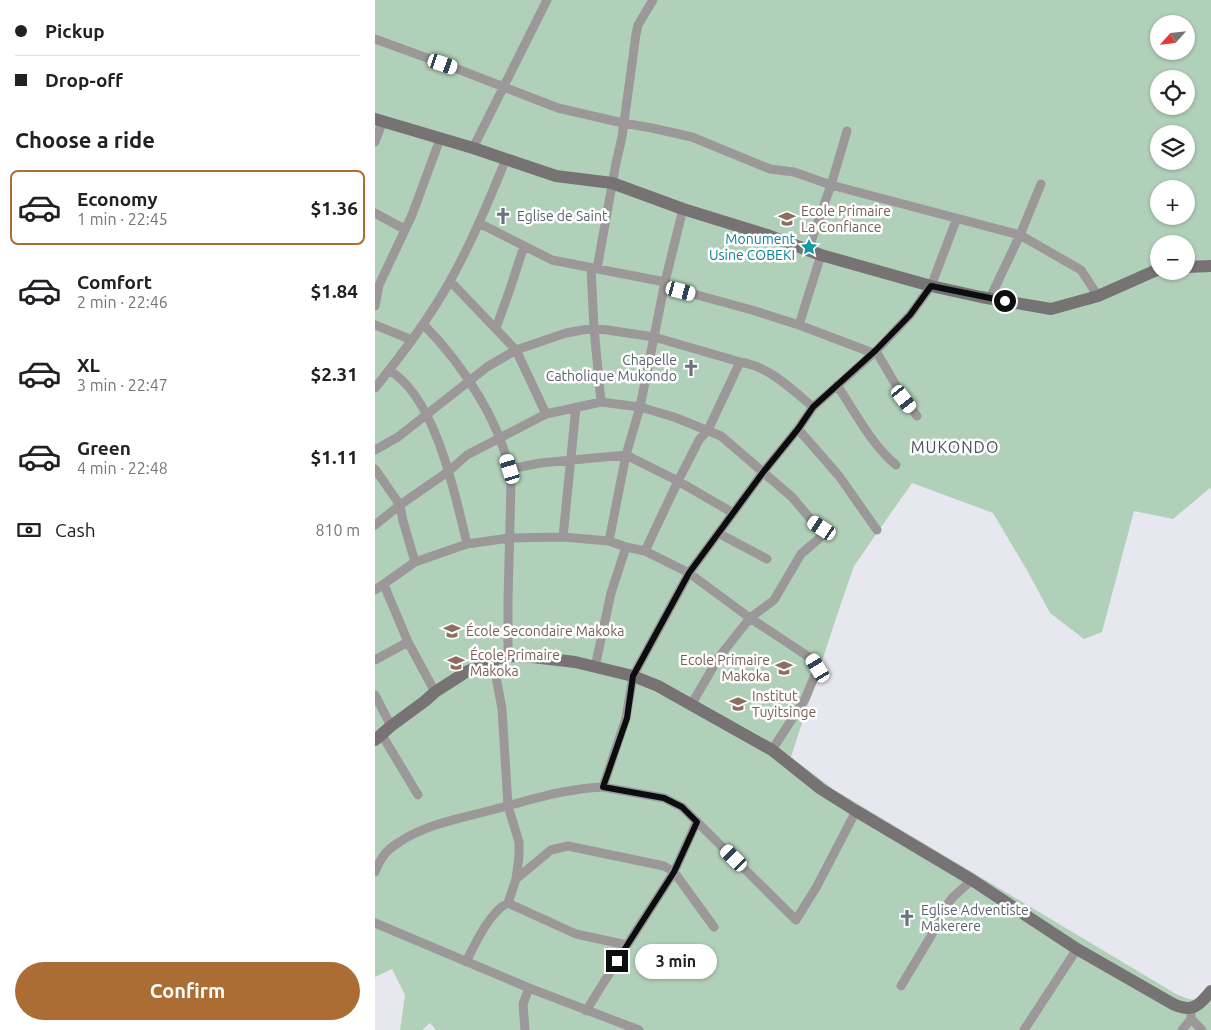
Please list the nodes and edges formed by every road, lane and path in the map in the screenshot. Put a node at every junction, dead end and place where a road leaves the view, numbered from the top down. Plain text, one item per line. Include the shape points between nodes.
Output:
1 (547, 0) edge
2 (649, 1) edge
3 (375, 39) edge
4 (505, 87) junction
5 (379, 120) edge
6 (623, 123) junction
7 (847, 131) dead end
8 (440, 139) junction
9 (375, 142) edge
10 (473, 148) junction
11 (506, 159) junction
12 (612, 183) junction
13 (1041, 184) dead end
14 (831, 185) junction
15 (683, 209) junction
16 (375, 213) edge
17 (957, 218) junction
18 (479, 223) junction
19 (404, 229) junction
20 (1020, 235) junction
21 (524, 246) junction
22 (808, 250) junction
23 (821, 255) junction
24 (1211, 266) edge
25 (1195, 267) edge
26 (594, 269) junction
27 (1150, 273) edge
28 (450, 281) junction
29 (664, 284) junction
30 (931, 286) junction
31 (1098, 296) junction
32 (990, 298) junction
33 (375, 306) edge
34 (423, 324) junction
35 (375, 325) edge
36 (799, 325) junction
37 (496, 328) junction
38 (594, 328) junction
39 (654, 337) junction
40 (412, 340) junction
41 (515, 350) junction
42 (875, 352) junction
43 (740, 362) junction
44 (389, 370) junction
45 (469, 380) junction
46 (837, 384) junction
47 (375, 388) edge
48 (601, 402) junction
49 (576, 407) junction
50 (813, 407) junction
51 (640, 408) junction
52 (426, 414) junction
53 (546, 414) junction
54 (917, 416) dead end
55 (798, 429) junction
56 (708, 430) junction
57 (500, 438) junction
58 (375, 450) edge
59 (626, 455) junction
60 (570, 460) junction
61 (896, 465) dead end
62 (375, 469) edge
63 (510, 469) junction
64 (449, 471) junction
65 (764, 471) junction
66 (678, 481) junction
67 (400, 505) junction
68 (733, 513) junction
69 (375, 525) edge
70 (877, 530) dead end
71 (718, 534) junction
72 (563, 537) junction
73 (509, 538) junction
74 (609, 540) junction
75 (467, 544) junction
76 (626, 547) junction
77 (645, 551) junction
78 (767, 559) dead end
79 (415, 562) junction
80 (689, 573) junction
81 (384, 585) junction
82 (375, 590) edge
83 (750, 618) junction
84 (408, 642) junction
85 (508, 656) junction
86 (375, 660) edge
87 (493, 660) junction
88 (595, 667) junction
89 (633, 676) junction
90 (435, 692) junction
91 (375, 695) edge
92 (691, 705) junction
93 (383, 734) edge
94 (772, 750) junction
95 (603, 787) junction
96 (418, 795) dead end
97 (508, 806) junction
98 (856, 811) junction
99 (697, 822) junction
100 (387, 851) junction
101 (375, 855) edge
102 (375, 872) edge
103 (674, 872) junction
104 (516, 879) junction
105 (972, 880) junction
106 (508, 903) junction
107 (375, 923) edge
108 (714, 927) dead end
109 (627, 945) junction
110 (1077, 949) junction
111 (466, 962) junction
112 (901, 986) dead end
113 (529, 988) junction
114 (1211, 991) edge
115 (587, 1011) junction
116 (1191, 1014) junction
117 (525, 1030) edge
118 (639, 1030) edge
119 (1024, 1030) edge
120 (1182, 1030) edge
121 (1202, 1030) edge

1 - 4 street
2 - 6 street via 636,34
3 - 4 street
4 - 6 street via 558,108
4 - 10 street
5 - 8 street
5 - 9 street
6 - 12 street
6 - 14 street via 692,137 770,169 794,172
7 - 14 street
8 - 10 street
8 - 19 street
10 - 11 street
11 - 12 street via 556,176
11 - 18 street
12 - 15 street
12 - 26 street
13 - 20 street
14 - 17 street
14 - 22 street
15 - 22 street
15 - 29 street
16 - 19 street
17 - 20 street
17 - 30 street
18 - 21 street
18 - 28 street
19 - 33 street via 379,285
20 - 31 street via 1081,270
20 - 32 street
21 - 26 street via 552,260
21 - 37 street
22 - 23 street
23 - 30 street
23 - 36 street
24 - 25 street
26 - 29 street
26 - 38 street
27 - 31 street
28 - 34 street
28 - 37 street
29 - 36 street
29 - 39 street
30 - 32 street
30 - 42 street via 910,315
31 - 32 street via 1051,309
34 - 40 street
34 - 45 street via 444,345
35 - 40 street
36 - 42 street
37 - 41 street
38 - 39 street
38 - 41 street via 566,333
38 - 48 street
39 - 43 street
39 - 51 street
40 - 44 street
41 - 45 street
41 - 53 street
42 - 46 street
42 - 54 street
43 - 50 street via 765,370
43 - 56 street
44 - 47 street
44 - 52 street via 410,389
45 - 52 street
45 - 57 street
46 - 50 street
46 - 61 street via 879,449
48 - 49 street
48 - 51 street
49 - 53 street
49 - 60 street
50 - 55 street
51 - 56 street
51 - 59 street
52 - 58 street
52 - 64 street
53 - 57 street
55 - 65 street
55 - 70 street via 839,476
56 - 65 street via 721,436
56 - 66 street via 699,440
57 - 63 street
57 - 64 street via 467,455
59 - 60 street
59 - 66 street
59 - 74 street
60 - 63 street
60 - 72 street
62 - 67 street
63 - 73 street
64 - 67 street
64 - 75 street
65 - 68 street
65 - 83 street via 822,528 822,536 801,554 774,600
66 - 68 street
66 - 77 street
67 - 69 street
67 - 79 street
68 - 71 street
71 - 78 street
71 - 80 street
72 - 73 street
72 - 74 street
73 - 75 street
73 - 85 street
74 - 76 street
75 - 79 street
76 - 77 street
76 - 88 street via 611,593
77 - 80 street
79 - 81 street
80 - 83 street
80 - 89 street
81 - 82 street
81 - 84 street
83 - 92 street via 719,658
83 - 94 street via 812,659 818,668 805,699
84 - 86 street
84 - 90 street
85 - 87 street
85 - 88 street
87 - 90 street via 466,672
87 - 97 street via 502,709
88 - 89 street
89 - 92 street
89 - 95 street via 627,718
90 - 93 street
91 - 93 street
92 - 94 street
93 - 96 street
94 - 98 street via 821,789
95 - 97 street via 555,792
95 - 99 street via 664,798 682,807
97 - 100 street via 423,830
97 - 104 street via 519,842
98 - 99 street via 796,920
98 - 105 street
99 - 103 street
100 - 101 street
100 - 102 street
103 - 104 street via 664,866 568,846 551,850
103 - 108 street
103 - 109 street
104 - 106 street
105 - 110 street
105 - 112 street via 947,905
106 - 109 street via 576,934
106 - 111 street via 500,907 490,920
107 - 111 street
109 - 115 street
110 - 116 street
110 - 119 street
111 - 113 street
113 - 115 street
113 - 117 street via 523,1004
114 - 116 street
115 - 118 street
116 - 120 street
116 - 121 street

